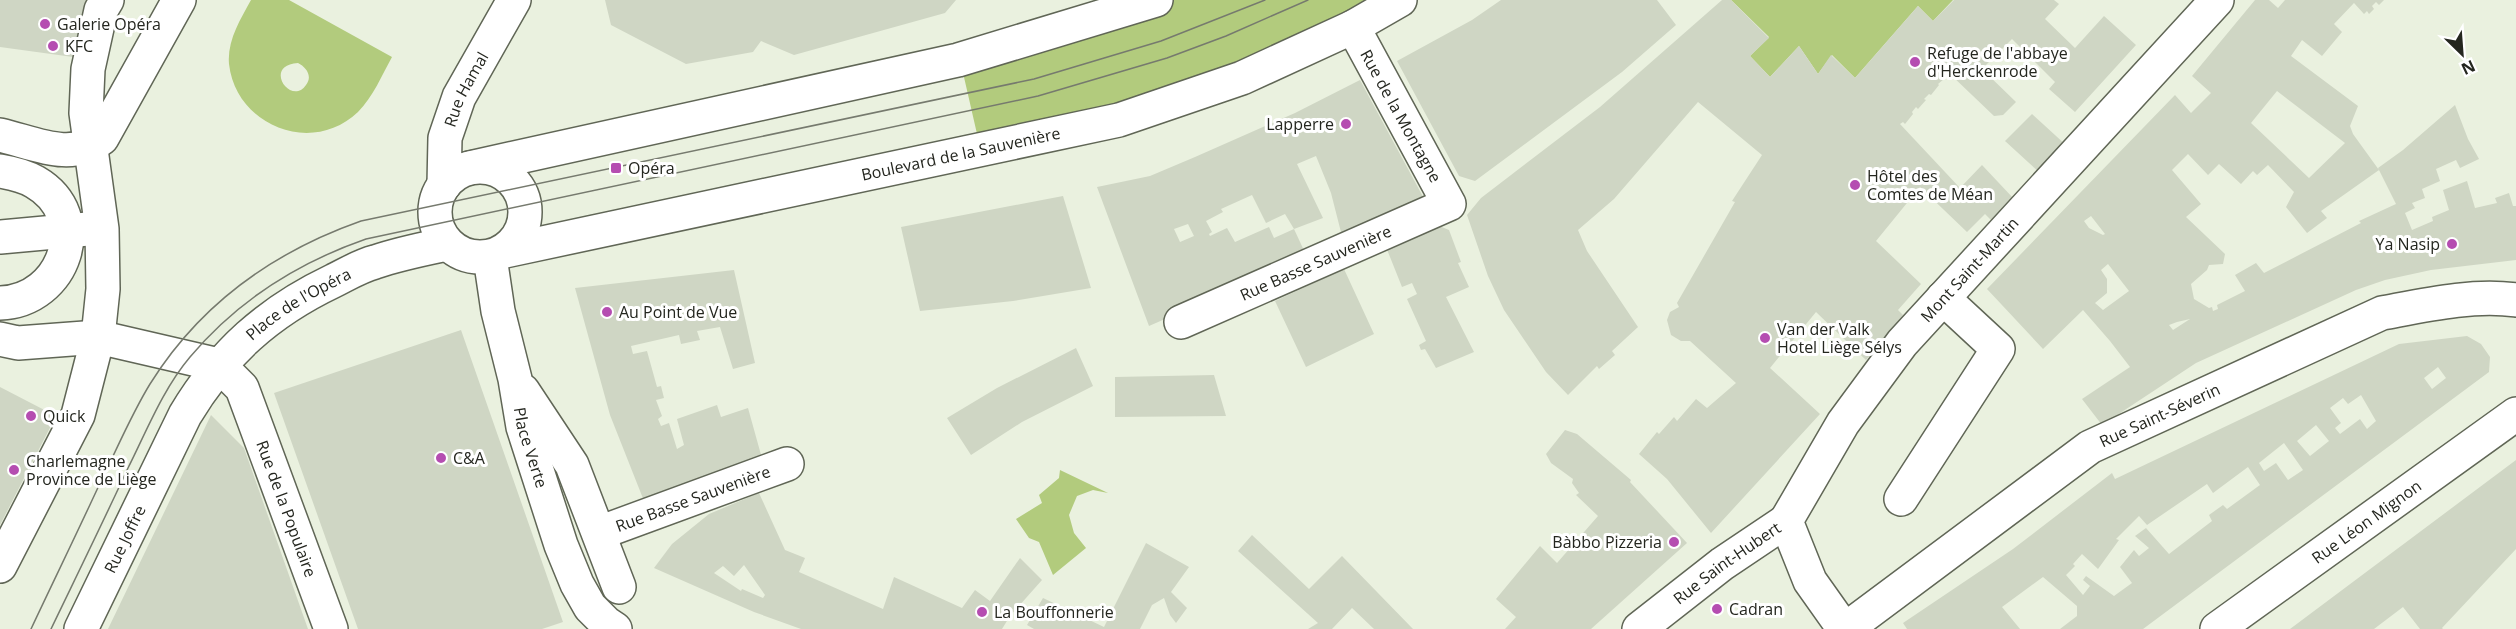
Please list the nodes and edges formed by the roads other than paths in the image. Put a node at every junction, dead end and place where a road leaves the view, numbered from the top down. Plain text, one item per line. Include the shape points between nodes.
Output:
1 (107, 0) edge
2 (179, 0) edge
3 (514, 0) edge
4 (1156, 0) edge
5 (1400, 0) edge
6 (2217, 0) edge
7 (1353, 27) junction
8 (0, 135) edge
9 (83, 149) junction
10 (0, 171) edge
11 (457, 176) junction
12 (1449, 204) joint
13 (102, 228) junction
14 (67, 230) junction
15 (0, 237) edge
16 (447, 244) junction
17 (497, 254) junction
18 (1943, 298) junction
19 (2516, 300) edge
20 (1, 301) edge
21 (1181, 322) dead end
22 (98, 337) junction
23 (9, 341) edge
24 (219, 365) junction
25 (515, 380) junction
26 (2516, 414) edge
27 (185, 415) joint
28 (787, 464) dead end
29 (1901, 499) dead end
30 (1786, 521) junction
31 (599, 533) junction
32 (0, 566) edge
33 (619, 587) dead end
34 (605, 627) edge
35 (81, 629) edge
36 (331, 629) edge
37 (1639, 629) edge
38 (1845, 629) edge
39 (2217, 629) edge

1 - 9 street via 101,10 88,69
2 - 9 street via 102,138
3 - 11 street, Rue Hamal via 459,97 445,138
4 - 11 street via 958,60
5 - 7 street, Boulevard de la Sauvenière
6 - 18 street, Mont Saint-Martin
7 - 12 street, Rue de la Montagne
7 - 17 street, Boulevard de la Sauvenière via 1242,78 1119,120
8 - 9 street via 64,150
9 - 13 street
10 - 14 street via 36,182 52,196
11 - 16 street via 436,199 438,230
11 - 17 street via 486,167 513,181 522,195 523,225 516,240
12 - 21 street, Rue Basse Sauvenière
13 - 14 street
13 - 22 street via 103,289
14 - 15 street
14 - 20 street via 65,254 47,285 23,299
16 - 17 street via 474,257
16 - 24 street, Place de l'Opéra via 372,262 311,292 257,328
17 - 25 street, Place Verte via 498,311
18 - 29 street via 1998,349
18 - 30 street, Mont Saint-Martin via 1902,343 1843,423
19 - 38 street, Rue Saint-Séverin via 2497,297 2382,313 2090,447
20 - 23 street
22 - 23 street
22 - 24 street
22 - 32 street via 78,415
24 - 27 street, Place de l'Opéra
24 - 36 street, Rue de la Populaire via 242,388
25 - 31 street via 572,465
25 - 34 street, Place Verte via 523,427 561,545 577,584
26 - 39 street, Rue Léon Mignon
27 - 35 street, Rue Joffre
28 - 31 street, Rue Basse Sauvenière
30 - 37 street, Rue Saint-Hubert via 1722,564
30 - 38 street via 1810,581
31 - 33 street

